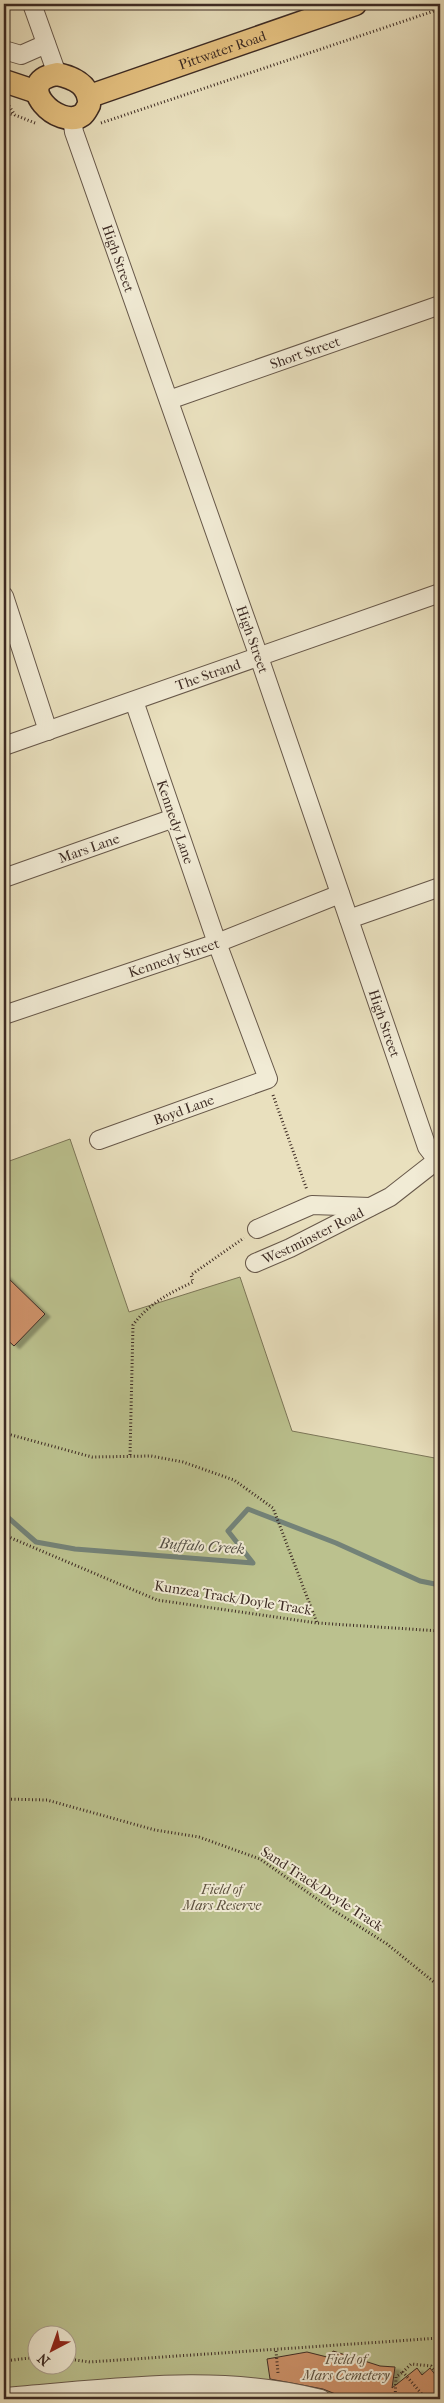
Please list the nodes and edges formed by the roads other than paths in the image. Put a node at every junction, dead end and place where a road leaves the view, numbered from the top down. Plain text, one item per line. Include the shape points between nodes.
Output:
1 (32, 4) edge
2 (355, 4) edge
3 (46, 44) junction
4 (4, 50) edge
5 (57, 74) junction
6 (4, 81) edge
7 (37, 92) junction
8 (90, 96) junction
9 (72, 118) junction
10 (440, 305) edge
11 (169, 400) junction
12 (440, 593) edge
13 (4, 596) edge
14 (259, 657) junction
15 (134, 700) junction
16 (48, 730) junction
17 (4, 746) edge
18 (174, 818) junction
19 (4, 878) edge
20 (440, 887) edge
21 (340, 894) junction
22 (349, 919) junction
23 (217, 943) junction
24 (4, 1015) edge
25 (99, 1140) dead end
26 (438, 1163) edge
27 (370, 1207) junction
28 (257, 1229) road end
29 (255, 1263) dead end
30 (4, 2397) edge
31 (312, 2398) edge

1 - 3 street
2 - 8 main road, Pittwater Road
3 - 4 street via 20,55
3 - 5 street
5 - 7 main road via 40,83
5 - 8 main road via 83,84
6 - 7 main road
7 - 9 main road via 38,100 45,107
8 - 9 main road via 89,105 82,115
9 - 11 street, High Street via 74,132
10 - 11 street, Short Street
11 - 14 street, High Street
12 - 14 street, The Strand
13 - 16 street
14 - 15 street, The Strand
14 - 21 street, High Street
15 - 16 street, The Strand
15 - 18 street, Kennedy Lane
16 - 17 street, The Strand
18 - 19 street, Mars Lane
18 - 23 street, Kennedy Lane
20 - 22 street
21 - 22 street, High Street
21 - 23 street, Kennedy Street
22 - 26 street, High Street via 427,1147
23 - 24 street, Kennedy Street
23 - 25 street, Boyd Lane via 268,1079
26 - 27 street, Westminster Road
27 - 28 street, Westminster Road via 312,1205
27 - 29 street, Westminster Road
30 - 31 street via 153,2386 238,2384

